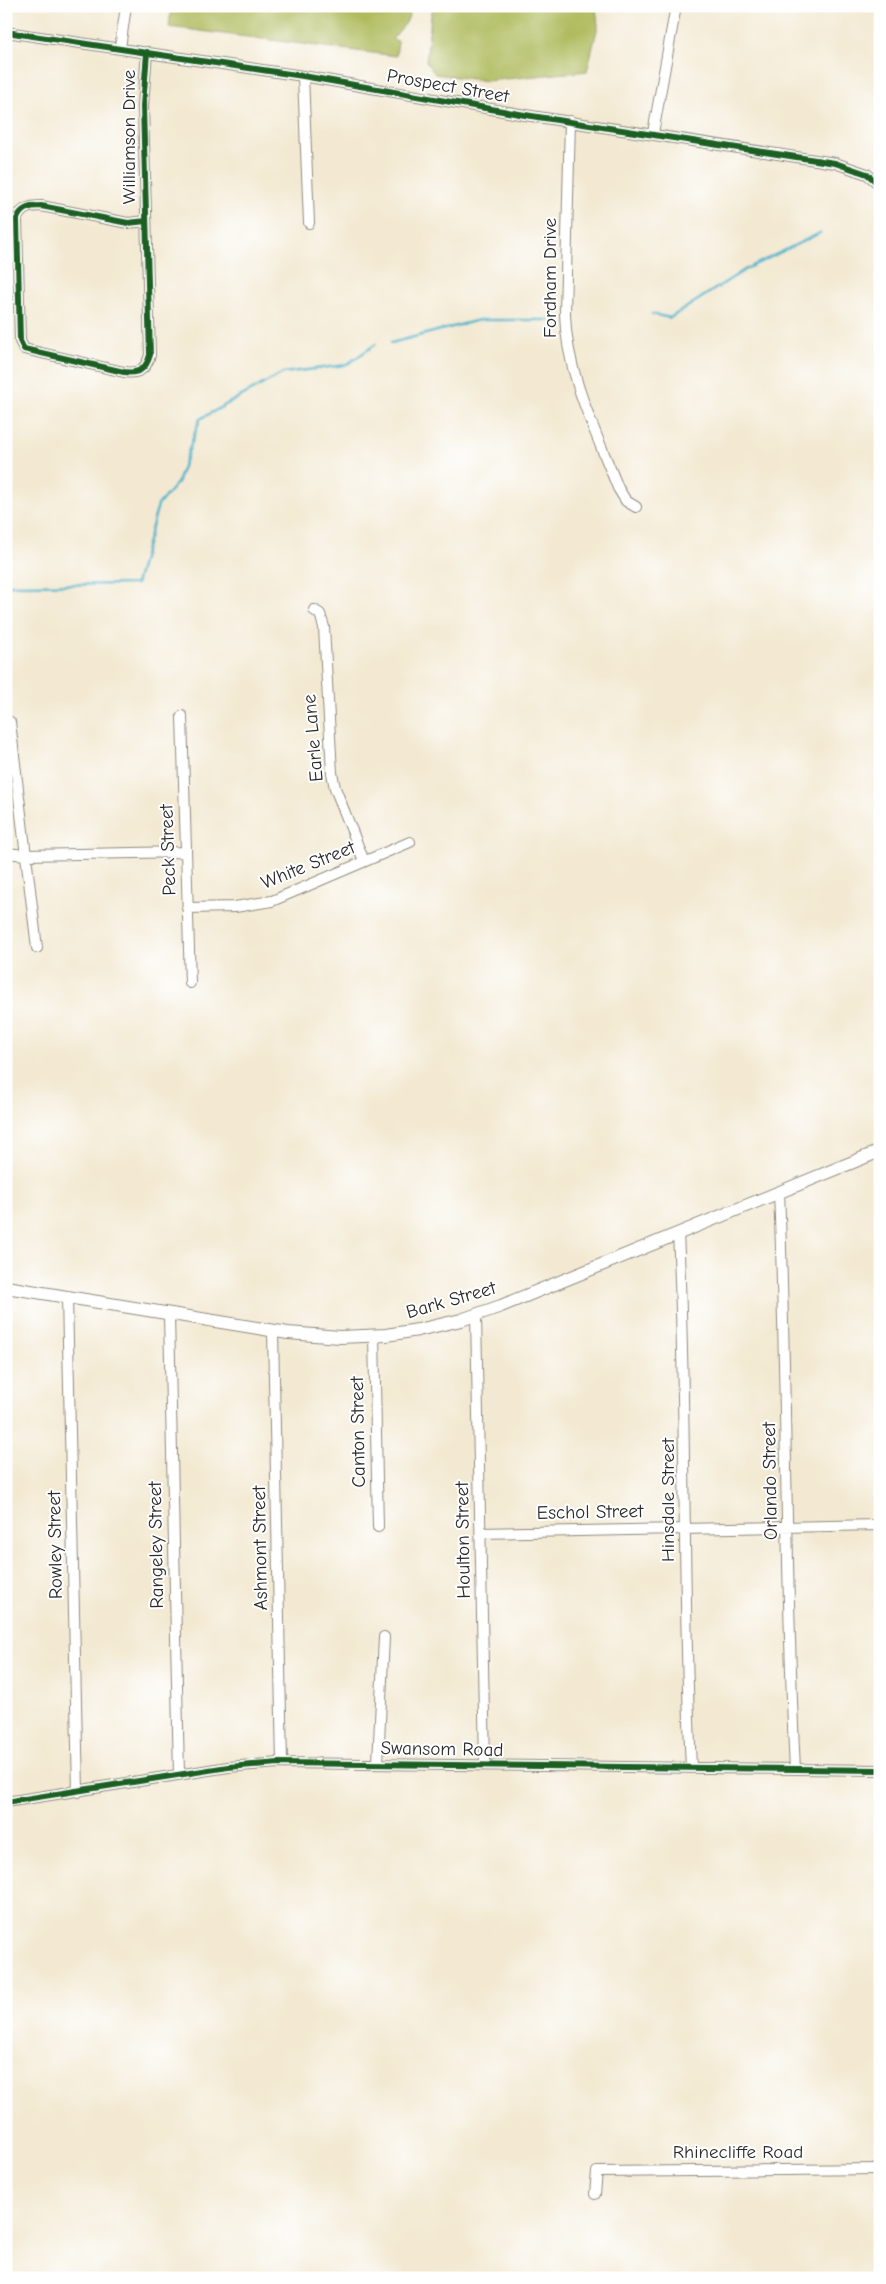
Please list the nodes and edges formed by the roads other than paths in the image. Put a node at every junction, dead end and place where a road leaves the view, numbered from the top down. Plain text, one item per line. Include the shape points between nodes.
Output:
1 (126, 6) edge
2 (676, 6) edge
3 (6, 32) edge
4 (120, 48) junction
5 (147, 52) junction
6 (303, 76) junction
7 (570, 121) junction
8 (653, 133) junction
9 (880, 185) edge
10 (146, 221) junction
11 (309, 223) dead end
12 (636, 507) dead end
13 (314, 610) dead end
14 (182, 716) dead end
15 (10, 722) dead end
16 (410, 842) dead end
17 (186, 852) junction
18 (6, 853) edge
19 (26, 855) junction
20 (364, 861) junction
21 (188, 908) junction
22 (37, 948) dead end
23 (190, 983) dead end
24 (880, 1151) edge
25 (779, 1192) junction
26 (678, 1233) junction
27 (6, 1287) edge
28 (67, 1297) junction
29 (169, 1315) junction
30 (476, 1315) junction
31 (273, 1331) junction
32 (374, 1336) junction
33 (880, 1525) edge
34 (378, 1527) dead end
35 (788, 1527) junction
36 (684, 1528) junction
37 (481, 1532) junction
38 (384, 1637) dead end
39 (282, 1763) junction
40 (378, 1763) junction
41 (485, 1764) junction
42 (691, 1767) junction
43 (795, 1768) junction
44 (880, 1770) edge
45 (179, 1775) junction
46 (78, 1792) junction
47 (6, 1802) edge
48 (880, 2170) edge
49 (595, 2194) dead end

1 - 4 street
2 - 8 street
3 - 4 street, Prospect Street
4 - 5 street, Prospect Street
5 - 6 street, Prospect Street
5 - 10 street, Williamson Drive via 143,106
6 - 7 street, Prospect Street
6 - 11 street
7 - 8 street, Prospect Street
7 - 12 street, Fordham Drive via 565,312 568,344 581,395 618,488 626,501
8 - 9 street, Prospect Street via 836,163 867,174
10 - 10 street, Williamson Drive via 150,355 143,370 124,372 24,349 20,340 19,214 26,208 41,206 128,223
13 - 20 street, Earle Lane via 320,614 324,627 332,773 338,798
14 - 17 street, Peck Street
15 - 19 street
16 - 20 street, White Street
17 - 19 street
17 - 21 street, Peck Street
18 - 19 street
19 - 22 street
20 - 21 street, White Street via 272,901 235,907
21 - 23 street, Peck Street
24 - 25 main road, Bark Street
25 - 26 main road, Bark Street
25 - 35 street, Orlando Street
26 - 30 main road, Bark Street
26 - 36 street, Hinsdale Street via 685,1404
27 - 28 main road, Bark Street
28 - 29 main road, Bark Street
28 - 46 street, Rowley Street
29 - 31 main road, Bark Street
29 - 45 street, Rangeley Street
30 - 32 main road, Bark Street via 433,1327
30 - 37 street, Houlton Street
31 - 32 main road, Bark Street via 340,1338
31 - 39 street, Ashmont Street
32 - 34 street, Canton Street
33 - 35 street, Eschol Street
35 - 36 street, Eschol Street
35 - 43 street, Orlando Street
36 - 37 street, Eschol Street
36 - 42 street, Hinsdale Street
37 - 41 street, Houlton Street
38 - 40 street
39 - 40 street, Swansom Road
39 - 45 street, Swansom Road
40 - 41 street, Swansom Road
41 - 42 street, Swansom Road
42 - 43 street, Swansom Road
43 - 44 street, Swansom Road
45 - 46 street, Swansom Road
46 - 47 street, Swansom Road
48 - 49 street, Rhinecliffe Road via 597,2172

